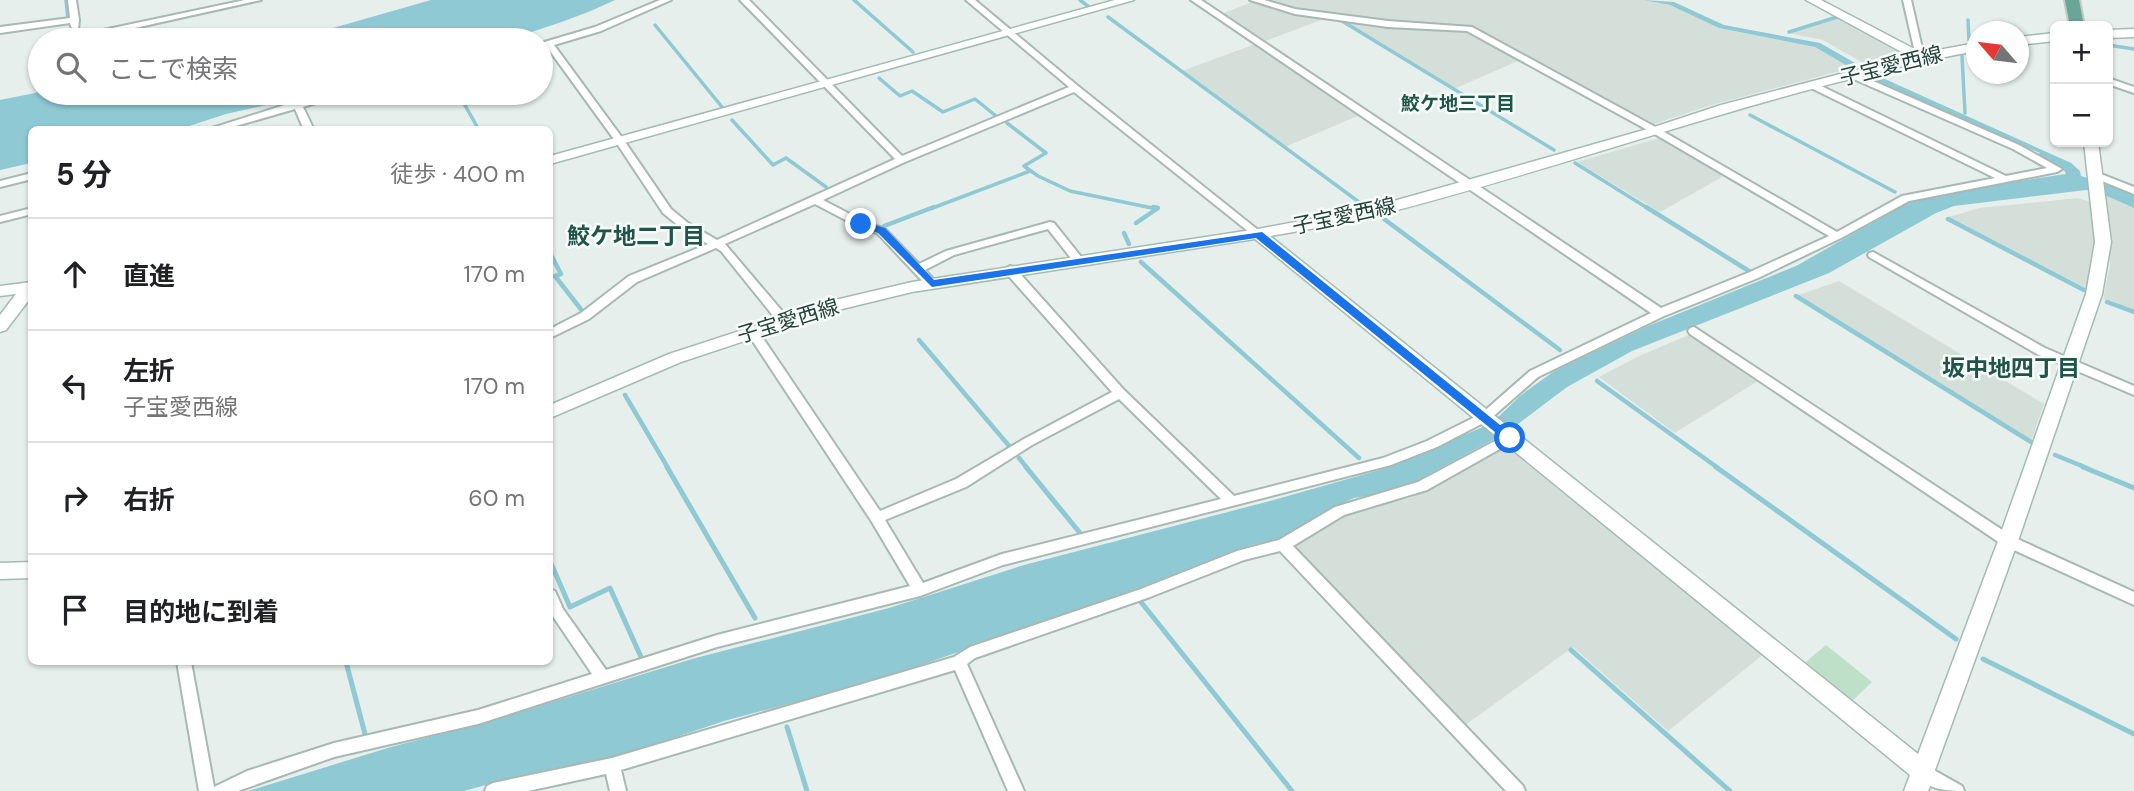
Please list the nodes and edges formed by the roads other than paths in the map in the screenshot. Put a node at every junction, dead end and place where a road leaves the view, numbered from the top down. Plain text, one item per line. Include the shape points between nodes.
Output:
1 (72, 0) edge
2 (257, 0) edge
3 (667, 0) edge
4 (744, 0) edge
5 (970, 0) edge
6 (1128, 0) edge
7 (1195, 0) edge
8 (1254, 0) edge
9 (1812, 0) edge
10 (1907, 0) edge
11 (2072, 0) edge
12 (75, 20) junction
13 (2076, 21) edge
14 (75, 28) edge
15 (130, 28) edge
16 (0, 30) edge
17 (1010, 33) junction
18 (2134, 33) edge
19 (2113, 34) edge
20 (2050, 38) edge
21 (2029, 40) edge
22 (553, 43) edge
23 (1966, 49) edge
24 (553, 55) edge
25 (1920, 57) junction
26 (1852, 75) junction
27 (2113, 83) edge
28 (828, 85) junction
29 (1814, 86) junction
30 (1075, 88) junction
31 (2134, 90) edge
32 (294, 105) edge
33 (297, 105) edge
34 (223, 126) edge
35 (307, 126) edge
36 (1656, 131) junction
37 (620, 141) junction
38 (2092, 147) edge
39 (553, 159) edge
40 (901, 160) junction
41 (2096, 175) junction
42 (28, 177) edge
43 (2003, 178) junction
44 (0, 184) edge
45 (1470, 184) junction
46 (2134, 191) edge
47 (814, 199) junction
48 (28, 212) edge
49 (0, 219) edge
50 (1258, 234) junction
51 (1837, 236) junction
52 (716, 245) junction
53 (1873, 255) dead end
54 (1078, 260) junction
55 (918, 269) junction
56 (1010, 270) junction
57 (28, 284) edge
58 (932, 284) junction
59 (28, 287) edge
60 (0, 291) edge
61 (7, 312) edge
62 (1660, 313) junction
63 (783, 320) junction
64 (0, 326) edge
65 (752, 331) junction
66 (1694, 331) dead end
67 (553, 332) edge
68 (2068, 364) junction
69 (2134, 391) edge
70 (1120, 393) junction
71 (553, 411) edge
72 (1487, 419) junction
73 (1510, 438) junction
74 (1232, 502) junction
75 (877, 518) junction
76 (2008, 541) junction
77 (1283, 545) junction
78 (0, 570) edge
79 (28, 570) edge
80 (920, 590) junction
81 (2134, 599) edge
82 (553, 602) edge
83 (959, 662) junction
84 (185, 665) edge
85 (602, 677) junction
86 (612, 765) junction
87 (1920, 782) edge
88 (207, 791) edge
89 (222, 791) edge
90 (493, 791) edge
91 (618, 791) edge
92 (1016, 791) edge
93 (1517, 791) edge
94 (1956, 791) edge

1 - 12 street
2 - 15 street
3 - 22 street
4 - 28 street
5 - 17 street
6 - 17 street
7 - 45 street
8 - 36 street via 1295,11 1388,24 1469,29
9 - 25 street
10 - 25 street
11 - 13 main road
12 - 14 street
12 - 16 street
17 - 28 street
17 - 30 street
18 - 19 street
20 - 21 street
23 - 25 street, 子宝愛西線
24 - 37 street
25 - 26 street, 子宝愛西線
26 - 29 street, 子宝愛西線
26 - 43 street via 2057,169
27 - 31 street
28 - 37 street
28 - 40 street
29 - 36 street, 子宝愛西線
29 - 43 street
30 - 40 street
30 - 50 street
32 - 34 street
33 - 35 street
36 - 45 street, 子宝愛西線
36 - 51 street
37 - 39 street
37 - 52 street via 667,211
38 - 41 street
40 - 47 street
41 - 46 street
41 - 68 street via 2104,242 2101,265
42 - 44 street
43 - 51 street via 1906,198
45 - 50 street, 子宝愛西線 via 1371,212
45 - 62 street
47 - 52 street
47 - 55 street via 881,231
48 - 49 street
50 - 54 street, 子宝愛西線
50 - 72 street
51 - 62 street
52 - 63 street via 725,249
52 - 67 street via 634,279 585,316
53 - 68 street
54 - 55 street via 1050,225 950,253
54 - 56 street, 子宝愛西線
55 - 58 street
56 - 58 street, 子宝愛西線
56 - 70 street
57 - 60 street
58 - 63 street, 子宝愛西線
59 - 61 street
61 - 64 street
62 - 72 street via 1534,374
63 - 65 street, 子宝愛西線
65 - 71 street, 子宝愛西線 via 675,358
65 - 75 street
66 - 76 street
68 - 69 street
68 - 76 street
70 - 74 street
70 - 75 street via 961,483
72 - 73 street
72 - 74 street via 1387,462
73 - 77 street via 1422,486 1340,512
73 - 87 street
74 - 80 street via 1002,560
75 - 80 street
76 - 81 street
76 - 87 street
77 - 83 street via 1242,555 970,653
77 - 93 street
78 - 79 street
80 - 85 street via 717,641
82 - 85 street
83 - 86 street
83 - 92 street
84 - 88 street
85 - 89 street via 478,717 334,750
86 - 90 street
86 - 91 street
87 - 94 street

